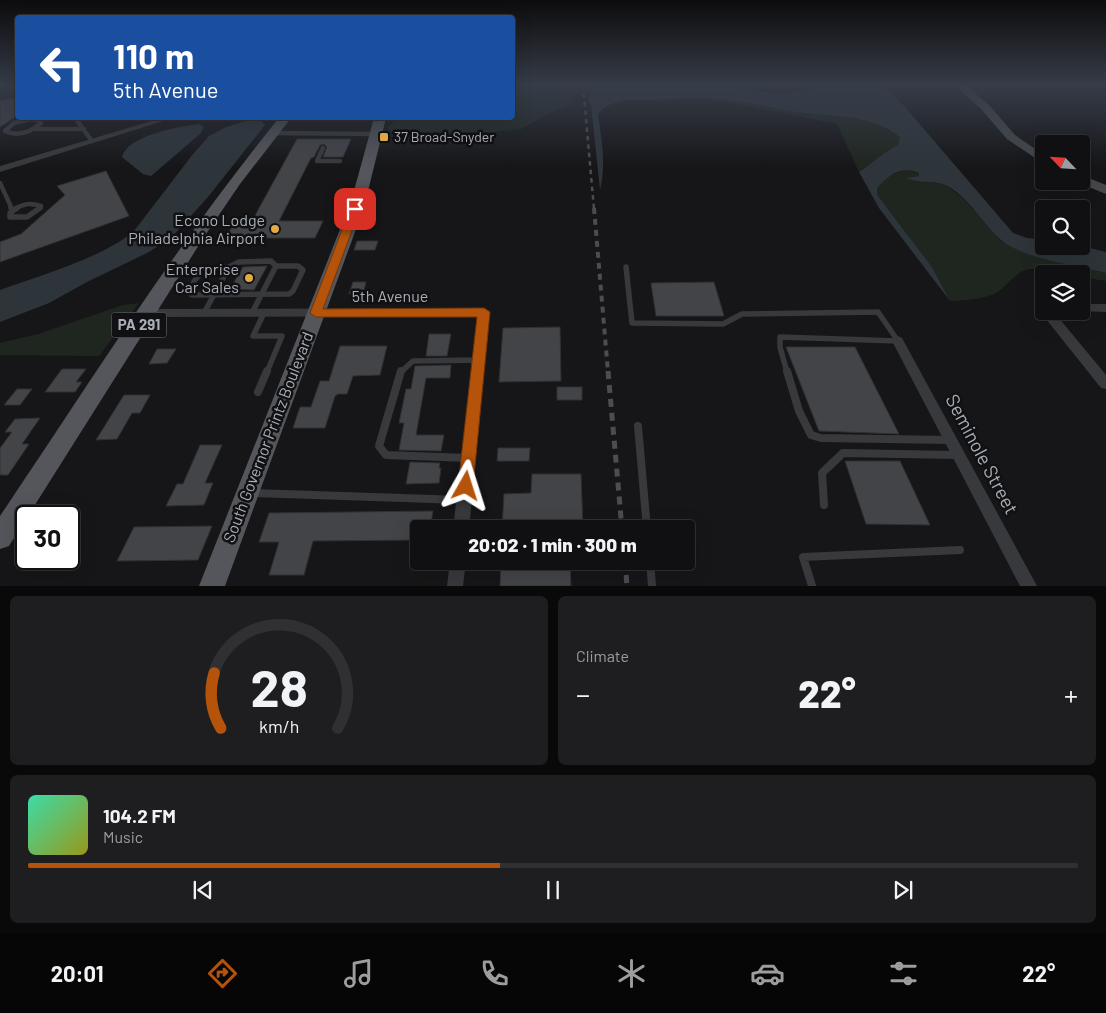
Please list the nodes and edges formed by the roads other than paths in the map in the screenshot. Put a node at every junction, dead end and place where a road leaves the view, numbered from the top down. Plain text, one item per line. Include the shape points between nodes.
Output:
1 (990, 112) edge
2 (26, 120) edge
3 (35, 120) edge
4 (76, 120) edge
5 (163, 120) edge
6 (283, 120) edge
7 (378, 126) edge
8 (36, 129) junction
9 (84, 129) junction
10 (272, 133) junction
11 (330, 134) junction
12 (327, 140) dead end
13 (92, 142) junction
14 (323, 148) dead end
15 (1035, 154) edge
16 (340, 161) dead end
17 (0, 169) edge
18 (0, 183) edge
19 (1090, 183) edge
20 (1106, 190) edge
21 (12, 210) junction
22 (276, 266) junction
23 (229, 267) junction
24 (626, 267) dead end
25 (214, 295) junction
26 (261, 296) junction
27 (1090, 308) edge
28 (1106, 308) edge
29 (147, 313) junction
30 (204, 313) junction
31 (258, 313) junction
32 (316, 313) junction
33 (1053, 320) edge
34 (898, 341) junction
35 (479, 360) junction
36 (1106, 384) edge
37 (258, 392) dead end
38 (638, 426) dead end
39 (951, 440) junction
40 (960, 455) junction
41 (468, 458) junction
42 (247, 493) junction
43 (464, 500) junction
44 (824, 506) dead end
45 (462, 520) edge
46 (646, 520) edge
47 (0, 537) edge
48 (960, 550) dead end
49 (457, 570) edge
50 (651, 570) edge
51 (212, 586) edge
52 (455, 586) edge
53 (652, 586) edge
54 (812, 586) edge
55 (1029, 586) edge

1 - 15 street via 1011,137
2 - 8 lane via 11,125 5,132 14,134
3 - 8 lane via 41,121
4 - 9 lane
5 - 13 street
6 - 10 main road, PA 291
7 - 11 lane
7 - 32 main road, South Governor Printz Boulevard via 355,209
8 - 9 lane
9 - 13 lane
10 - 11 lane
10 - 29 main road, PA 291 via 220,202
11 - 12 lane
13 - 17 street
14 - 16 lane via 317,161
18 - 21 lane
19 - 20 street
21 - 21 lane via 10,217 20,218 35,213 40,206 32,203
22 - 23 lane via 271,262 239,262
22 - 26 lane
22 - 26 lane via 302,267 303,270 289,294
23 - 25 lane
23 - 25 lane via 205,269 189,293
24 - 34 lane via 632,323 723,324 742,314 878,312
25 - 26 lane
25 - 30 lane
26 - 31 lane
27 - 28 street
29 - 30 street, 5th Avenue
29 - 47 main road, PA 291
30 - 31 street, 5th Avenue
31 - 32 street, 5th Avenue
31 - 37 lane via 253,336 282,336
32 - 35 street, 5th Avenue via 484,312
32 - 42 main road, South Governor Printz Boulevard
33 - 36 street
34 - 39 street, Seminole Street
34 - 39 lane via 780,337 799,411 811,435 821,438
35 - 41 street
35 - 41 lane via 413,361 401,370 379,446 386,455
38 - 46 lane
39 - 40 street, Seminole Street
40 - 44 lane via 843,453 822,473
40 - 55 street, Seminole Street
41 - 43 street
42 - 43 lane
42 - 51 main road, South Governor Printz Boulevard
43 - 45 street
48 - 54 lane via 803,557
49 - 52 street
50 - 53 lane

